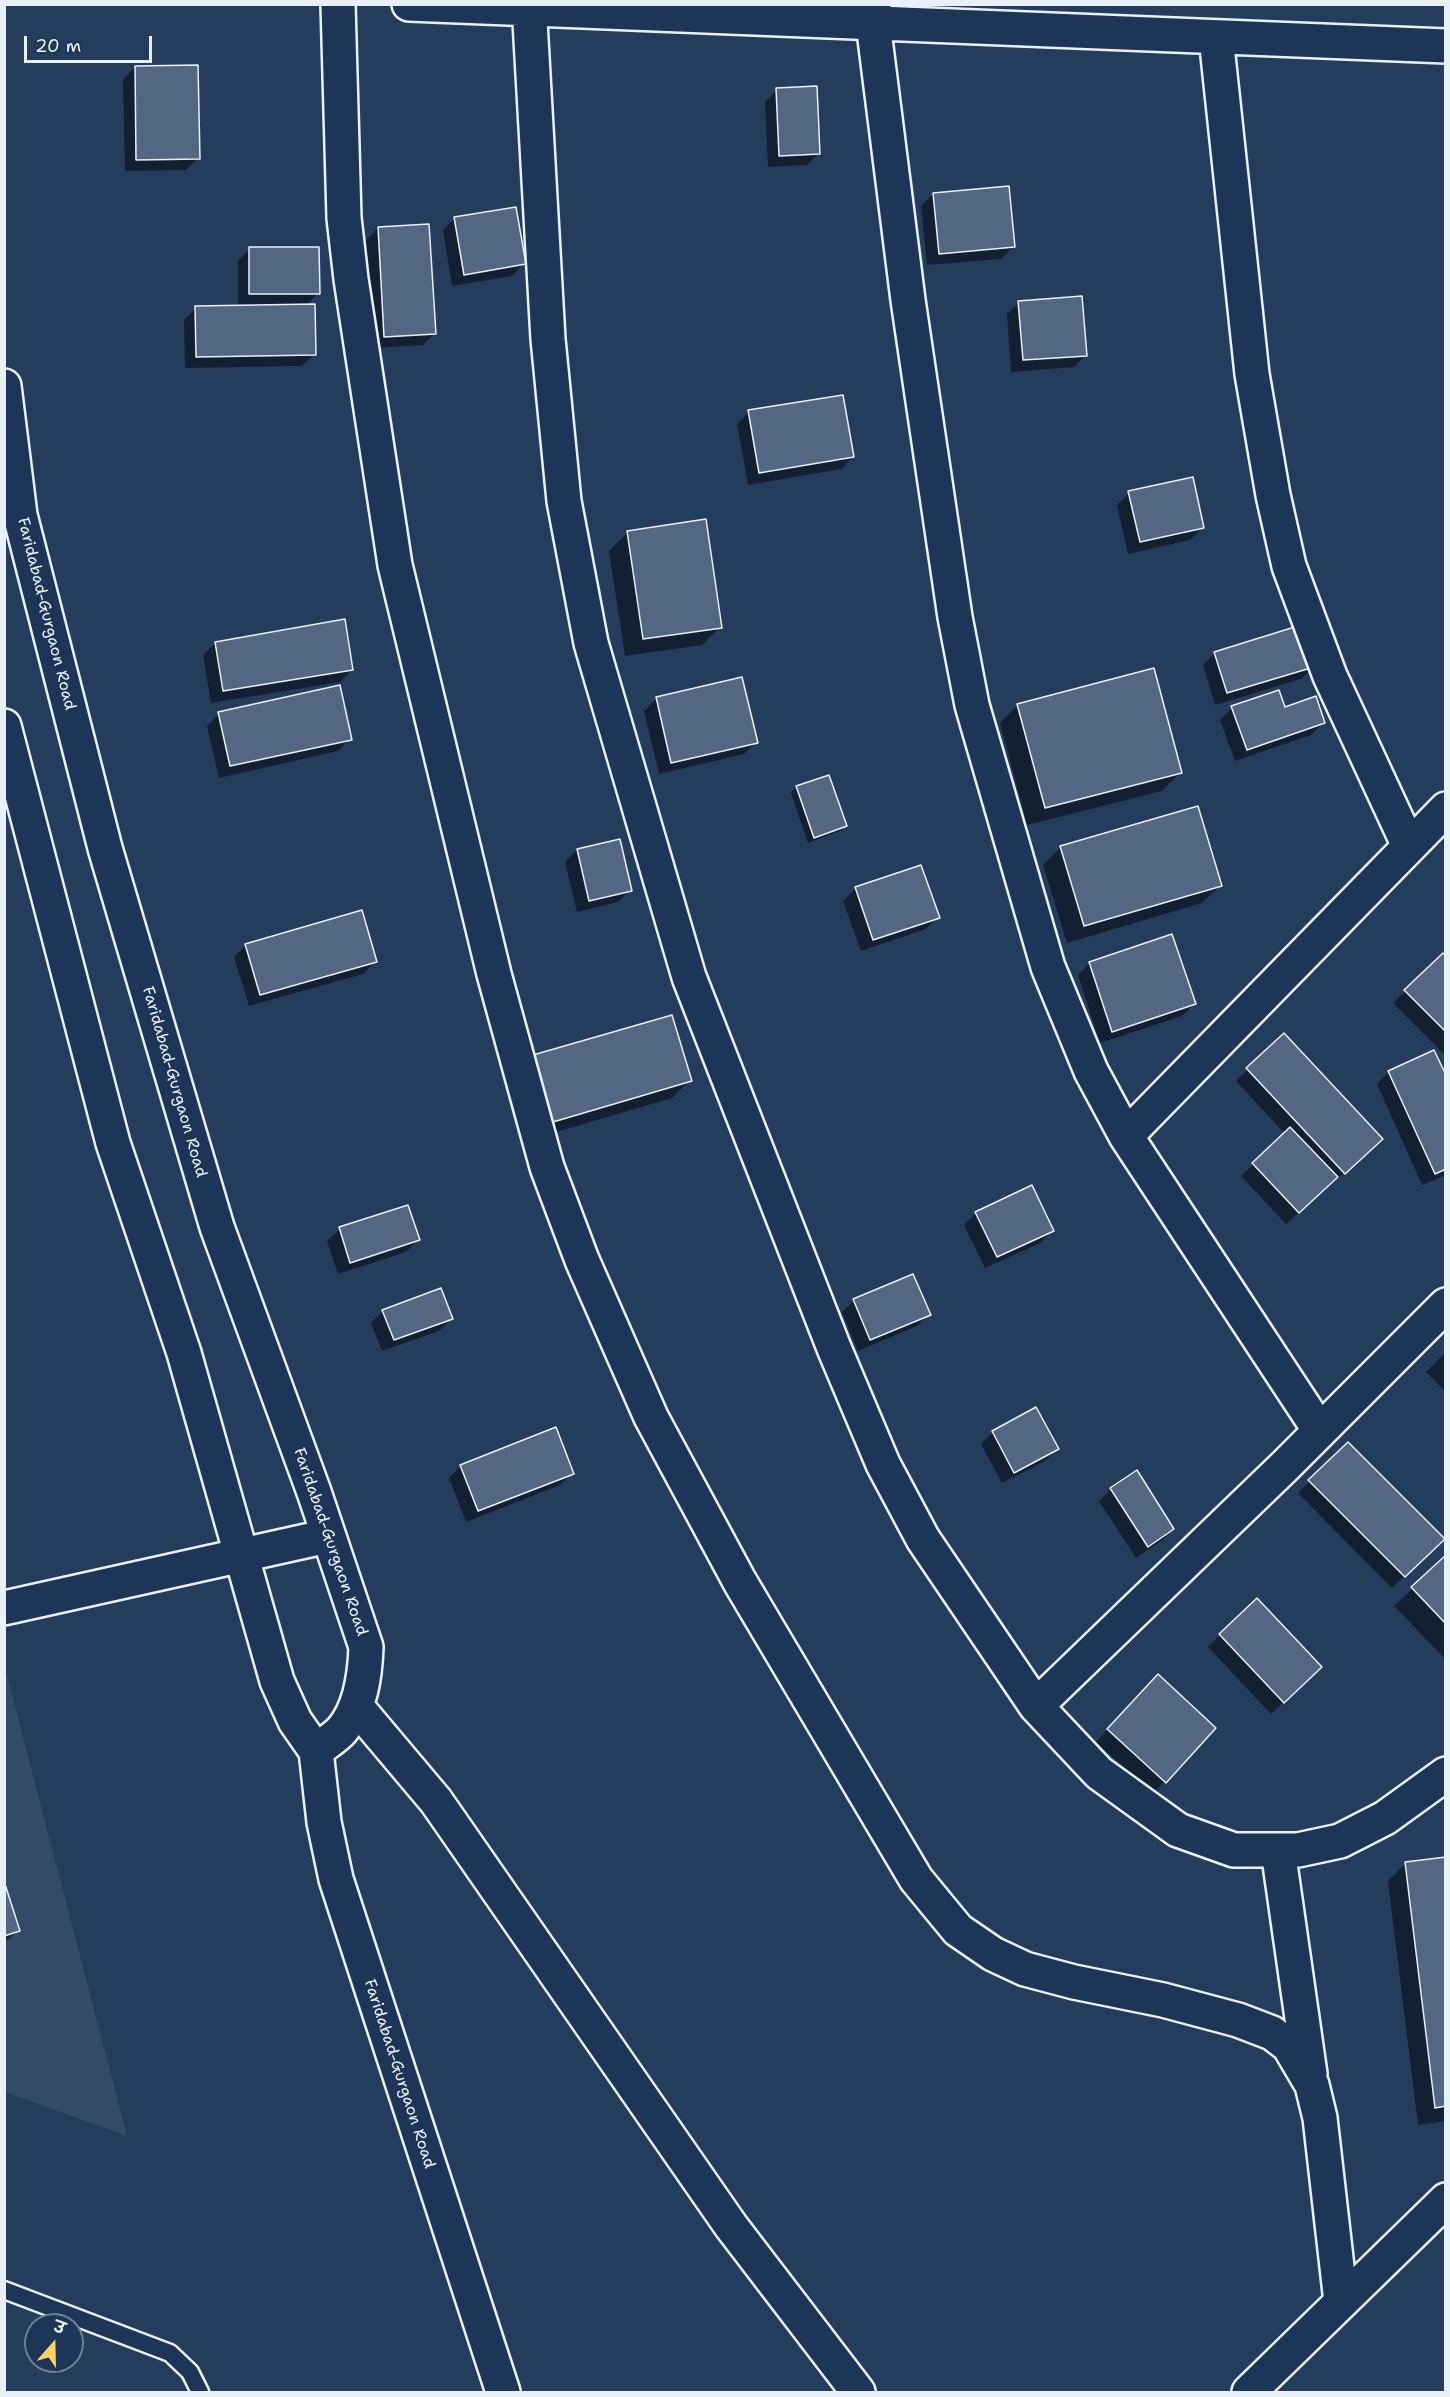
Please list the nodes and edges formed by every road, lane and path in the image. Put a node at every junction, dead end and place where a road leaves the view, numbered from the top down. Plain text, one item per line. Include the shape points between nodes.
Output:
1 (338, 4) edge
2 (410, 4) edge
3 (529, 7) edge
4 (874, 14) edge
5 (1216, 37) junction
6 (1446, 46) edge
7 (4, 386) edge
8 (4, 726) edge
9 (1446, 808) edge
10 (1408, 844) junction
11 (1126, 1136) junction
12 (1446, 1305) edge
13 (1320, 1431) junction
14 (328, 1536) junction
15 (242, 1555) junction
16 (4, 1608) edge
17 (356, 1706) junction
18 (1036, 1706) junction
19 (316, 1751) junction
20 (1446, 1774) edge
21 (1278, 1850) junction
22 (1312, 2085) junction
23 (1446, 2200) edge
24 (4, 2290) edge
25 (1341, 2302) junction
26 (200, 2392) edge
27 (503, 2392) edge
28 (858, 2392) edge
29 (1249, 2392) edge

1 - 22 street via 344,218 395,565 494,974 547,1167 582,1260 651,1417 740,1582 916,1880 958,1930 993,1954 1025,1969 1163,2000 1272,2033 1289,2046
2 - 3 street
3 - 4 street
3 - 18 street via 548,339 564,501 591,644 689,977 834,1348 884,1464 923,1539
4 - 5 street
4 - 11 street via 908,300 955,617 972,705 1048,967 1091,1071
5 - 6 street
5 - 10 street via 1252,374 1287,556 1330,676
7 - 14 street, Faridabad-Gurgaon Road via 20,515 105,848 217,1227
8 - 15 street, Faridabad-Gurgaon Road via 113,1143 183,1353
9 - 10 street
10 - 11 street
11 - 13 street
12 - 13 street
13 - 18 street
14 - 15 street
14 - 17 street, Faridabad-Gurgaon Road via 366,1647 365,1673
15 - 16 street
15 - 19 street, Faridabad-Gurgaon Road via 277,1682 295,1720
17 - 19 street, Faridabad-Gurgaon Road via 342,1730
17 - 28 street via 436,1800 731,2226
18 - 21 street via 1099,1773 1178,1830 1234,1850
19 - 27 street, Faridabad-Gurgaon Road via 324,1822 336,1879
20 - 21 street via 1385,1818 1340,1841
21 - 22 street
22 - 25 street via 1320,2118
23 - 25 street
24 - 26 lane via 170,2354 190,2372
25 - 29 street

